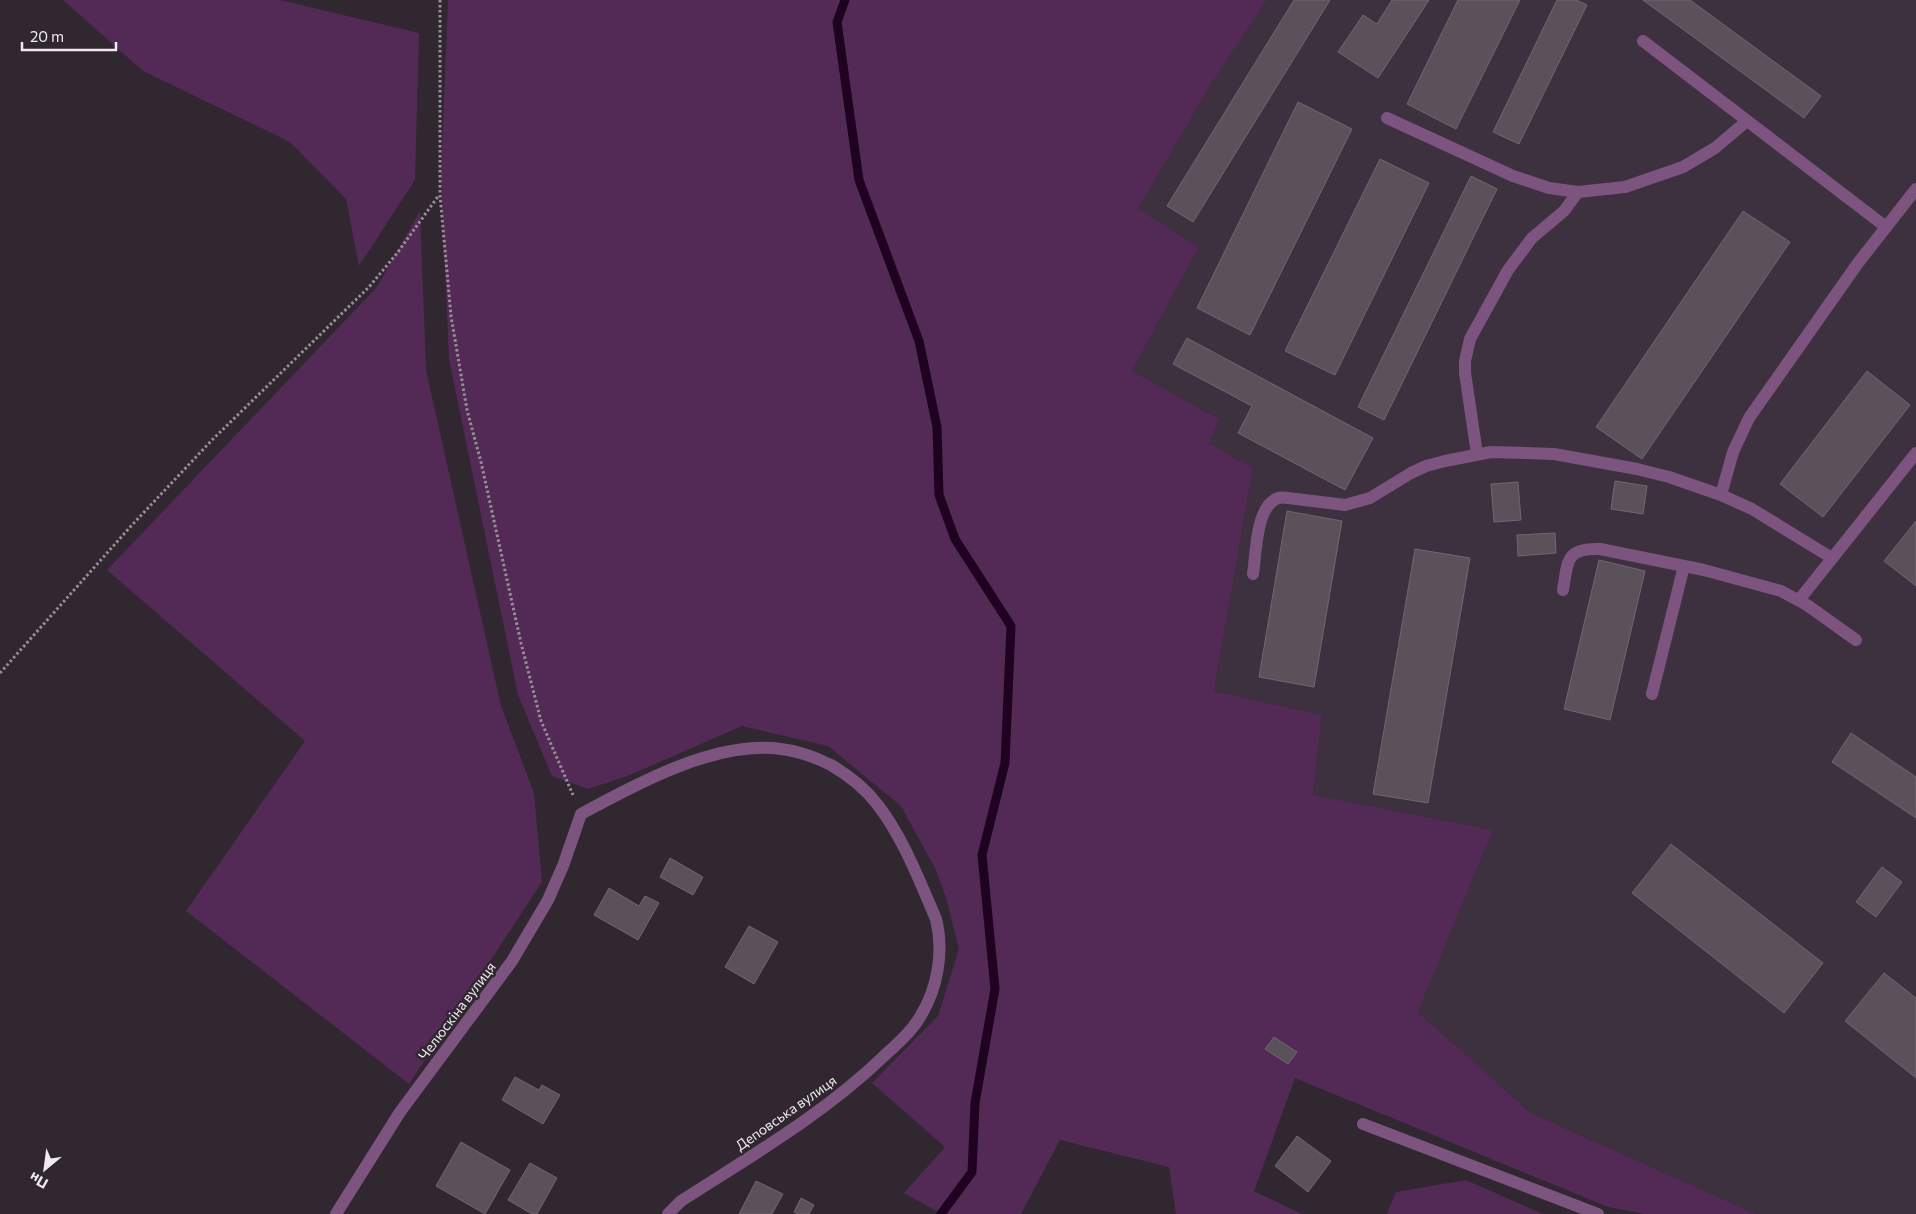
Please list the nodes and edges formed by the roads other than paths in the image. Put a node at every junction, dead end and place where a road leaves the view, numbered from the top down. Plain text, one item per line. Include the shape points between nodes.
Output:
1 (1643, 41) dead end
2 (1387, 118) dead end
3 (1747, 121) junction
4 (1916, 189) edge
5 (1578, 192) junction
6 (1886, 228) junction
7 (1916, 453) edge
8 (1477, 454) junction
9 (1721, 496) junction
10 (1832, 558) junction
11 (1684, 566) junction
12 (1253, 574) dead end
13 (1563, 590) dead end
14 (1799, 600) junction
15 (1856, 640) dead end
16 (1652, 694) dead end
17 (581, 814) joint
18 (1363, 1124) dead end
19 (336, 1214) edge
20 (668, 1214) edge
21 (1598, 1214) edge

1 - 3 street
2 - 5 street via 1520,179
3 - 5 street via 1714,148 1682,167 1625,187
3 - 6 street
4 - 6 street
5 - 8 street via 1564,211 1521,251 1470,339 1465,373
6 - 9 street via 1823,311 1749,418 1733,452
7 - 10 street
8 - 9 street via 1526,452 1582,458 1645,471
8 - 12 street via 1426,466 1358,503 1345,505 1279,497 1264,510
9 - 10 street via 1752,509
10 - 14 street
11 - 13 street via 1587,548 1576,551 1570,558
11 - 14 street via 1763,585
11 - 16 street
14 - 15 street
17 - 19 street, Челюскіна вулиця via 548,900 512,961 400,1112
17 - 20 street, Деповська вулиця via 649,778 722,754 779,748 807,754 842,772 876,802 904,849 936,918 940,935 939,962 927,1005 906,1035 846,1091 681,1201
18 - 21 street

